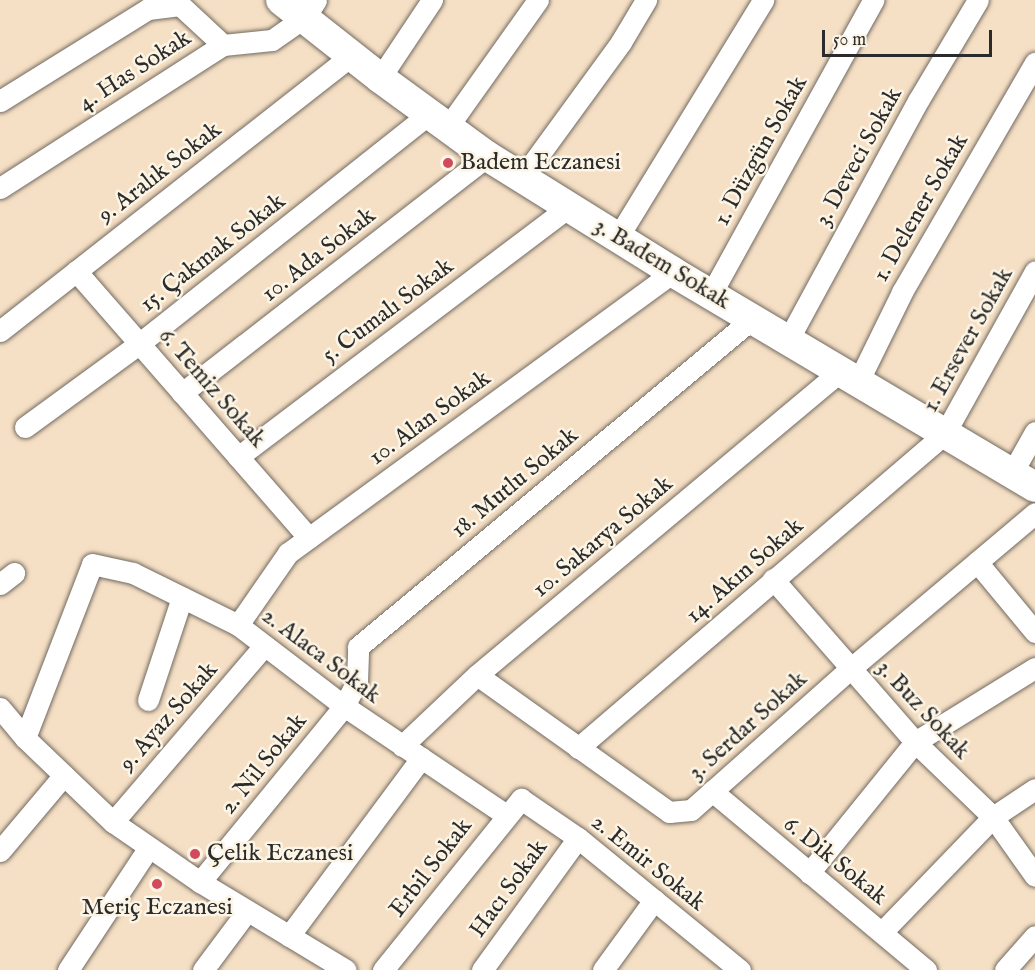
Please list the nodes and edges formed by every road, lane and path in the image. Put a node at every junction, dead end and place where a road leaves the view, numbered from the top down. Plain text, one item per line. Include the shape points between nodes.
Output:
1 (432, 0) edge
2 (538, 0) edge
3 (646, 0) edge
4 (763, 0) edge
5 (873, 0) edge
6 (978, 0) edge
7 (301, 6) edge
8 (223, 45) junction
9 (352, 55) junction
10 (1035, 63) edge
11 (380, 78) junction
12 (0, 101) edge
13 (438, 121) junction
14 (487, 156) junction
15 (522, 178) junction
16 (0, 188) edge
17 (568, 207) junction
18 (618, 237) junction
19 (76, 271) junction
20 (1035, 271) edge
21 (673, 272) junction
22 (711, 294) junction
23 (752, 319) junction
24 (0, 330) edge
25 (788, 340) junction
26 (140, 343) junction
27 (849, 376) junction
28 (182, 393) junction
29 (26, 427) dead end
30 (1035, 432) edge
31 (945, 434) junction
32 (238, 457) junction
33 (1023, 480) edge
34 (1035, 513) edge
35 (309, 538) junction
36 (977, 562) junction
37 (773, 579) junction
38 (182, 597) junction
39 (238, 626) junction
40 (1035, 632) edge
41 (264, 646) junction
42 (1035, 668) edge
43 (850, 669) junction
44 (477, 675) junction
45 (148, 700) dead end
46 (344, 706) junction
47 (0, 708) edge
48 (25, 738) junction
49 (915, 742) junction
50 (402, 746) junction
51 (578, 748) junction
52 (421, 758) junction
53 (64, 775) junction
54 (1035, 789) edge
55 (712, 791) junction
56 (521, 800) joint
57 (506, 815) junction
58 (993, 817) junction
59 (113, 822) junction
60 (578, 838) junction
61 (149, 847) junction
62 (0, 851) edge
63 (809, 873) junction
64 (1035, 876) edge
65 (200, 882) junction
66 (654, 900) junction
67 (247, 911) junction
68 (882, 932) junction
69 (289, 936) junction
70 (1035, 936) edge
71 (322, 964) edge
72 (68, 970) edge
73 (203, 970) edge
74 (346, 970) edge
75 (383, 970) edge
76 (482, 970) edge
77 (603, 970) edge
78 (740, 970) edge
79 (926, 970) edge
80 (1005, 970) edge

1 - 11 street
2 - 13 street, 15. Çakmak Sokak
3 - 15 street via 621,42
4 - 18 street
5 - 22 street, 1. Düzgün Sokak
6 - 25 street, 3. Deveci Sokak via 919,99
7 - 8 street, 4. Has Sokak via 272,40
7 - 9 street, 3. Badem Sokak
8 - 12 street via 180,5 148,9
8 - 16 street, 4. Has Sokak
9 - 11 street, 3. Badem Sokak
9 - 19 street, 9. Aralık Sokak
10 - 27 street, 1. Delener Sokak
11 - 13 street, 3. Badem Sokak
13 - 14 street, 3. Badem Sokak
13 - 26 street, 15. Çakmak Sokak
14 - 15 street, 3. Badem Sokak
14 - 28 street, 10. Ada Sokak
15 - 17 street, 3. Badem Sokak
17 - 18 street, 3. Badem Sokak
17 - 32 street, 5. Cumalı Sokak
18 - 21 street, 3. Badem Sokak
19 - 24 street, 9. Aralık Sokak
19 - 26 street, 6. Temiz Sokak
20 - 31 street, 1. Ersever Sokak
21 - 22 street, 3. Badem Sokak
21 - 35 street, 10. Alan Sokak
22 - 23 street, 3. Badem Sokak
23 - 25 street, 3. Badem Sokak
23 - 46 street, 18. Mutlu Sokak via 358,647 357,682
25 - 27 street, 3. Badem Sokak
26 - 28 street, 6. Temiz Sokak
26 - 29 street, 15. Çakmak Sokak
27 - 31 street, 3. Badem Sokak
27 - 44 street, 10. Sakarya Sokak
28 - 32 street, 6. Temiz Sokak
30 - 33 street
31 - 33 street, 3. Badem Sokak
31 - 37 street, 14. Akın Sokak
32 - 35 street, 6. Temiz Sokak
34 - 36 street, 3. Serdar Sokak
35 - 39 street, 10. Alan Sokak via 288,553
36 - 40 street
36 - 43 street, 3. Serdar Sokak
37 - 43 street, 3. Buz Sokak
37 - 51 street, 14. Akın Sokak
38 - 39 street, 2. Alaca Sokak
38 - 45 street
38 - 48 street, 2. Alaca Sokak via 133,573 92,564
39 - 41 street, 2. Alaca Sokak
41 - 46 street, 2. Alaca Sokak
41 - 59 street, 9. Ayaz Sokak
42 - 49 street
43 - 49 street, 3. Buz Sokak
43 - 55 street, 3. Serdar Sokak
44 - 50 street, 10. Sakarya Sokak
44 - 51 street, 3. Serdar Sokak
46 - 50 street, 2. Alaca Sokak
46 - 65 street, 2. Nil Sokak
47 - 48 street
48 - 53 street
49 - 58 street, 3. Buz Sokak
49 - 63 street
50 - 52 street, 2. Alaca Sokak
51 - 55 street, 3. Serdar Sokak via 669,812 691,810
52 - 57 street, 2. Alaca Sokak
52 - 69 street
53 - 59 street
53 - 62 street
54 - 58 street
55 - 63 street, 6. Dik Sokak
56 - 57 street, Erbil Sokak
56 - 60 street, 2. Emir Sokak
57 - 75 street, Erbil Sokak
58 - 64 street, 3. Buz Sokak
58 - 68 street
59 - 61 street
60 - 66 street, 2. Emir Sokak
60 - 76 street, Hacı Sokak
61 - 65 street
61 - 72 street
63 - 68 street, 6. Dik Sokak
65 - 67 street
66 - 77 street
66 - 78 street, 2. Emir Sokak
67 - 69 street
67 - 73 street
68 - 79 street, 6. Dik Sokak
69 - 71 street
70 - 80 street
71 - 74 street

